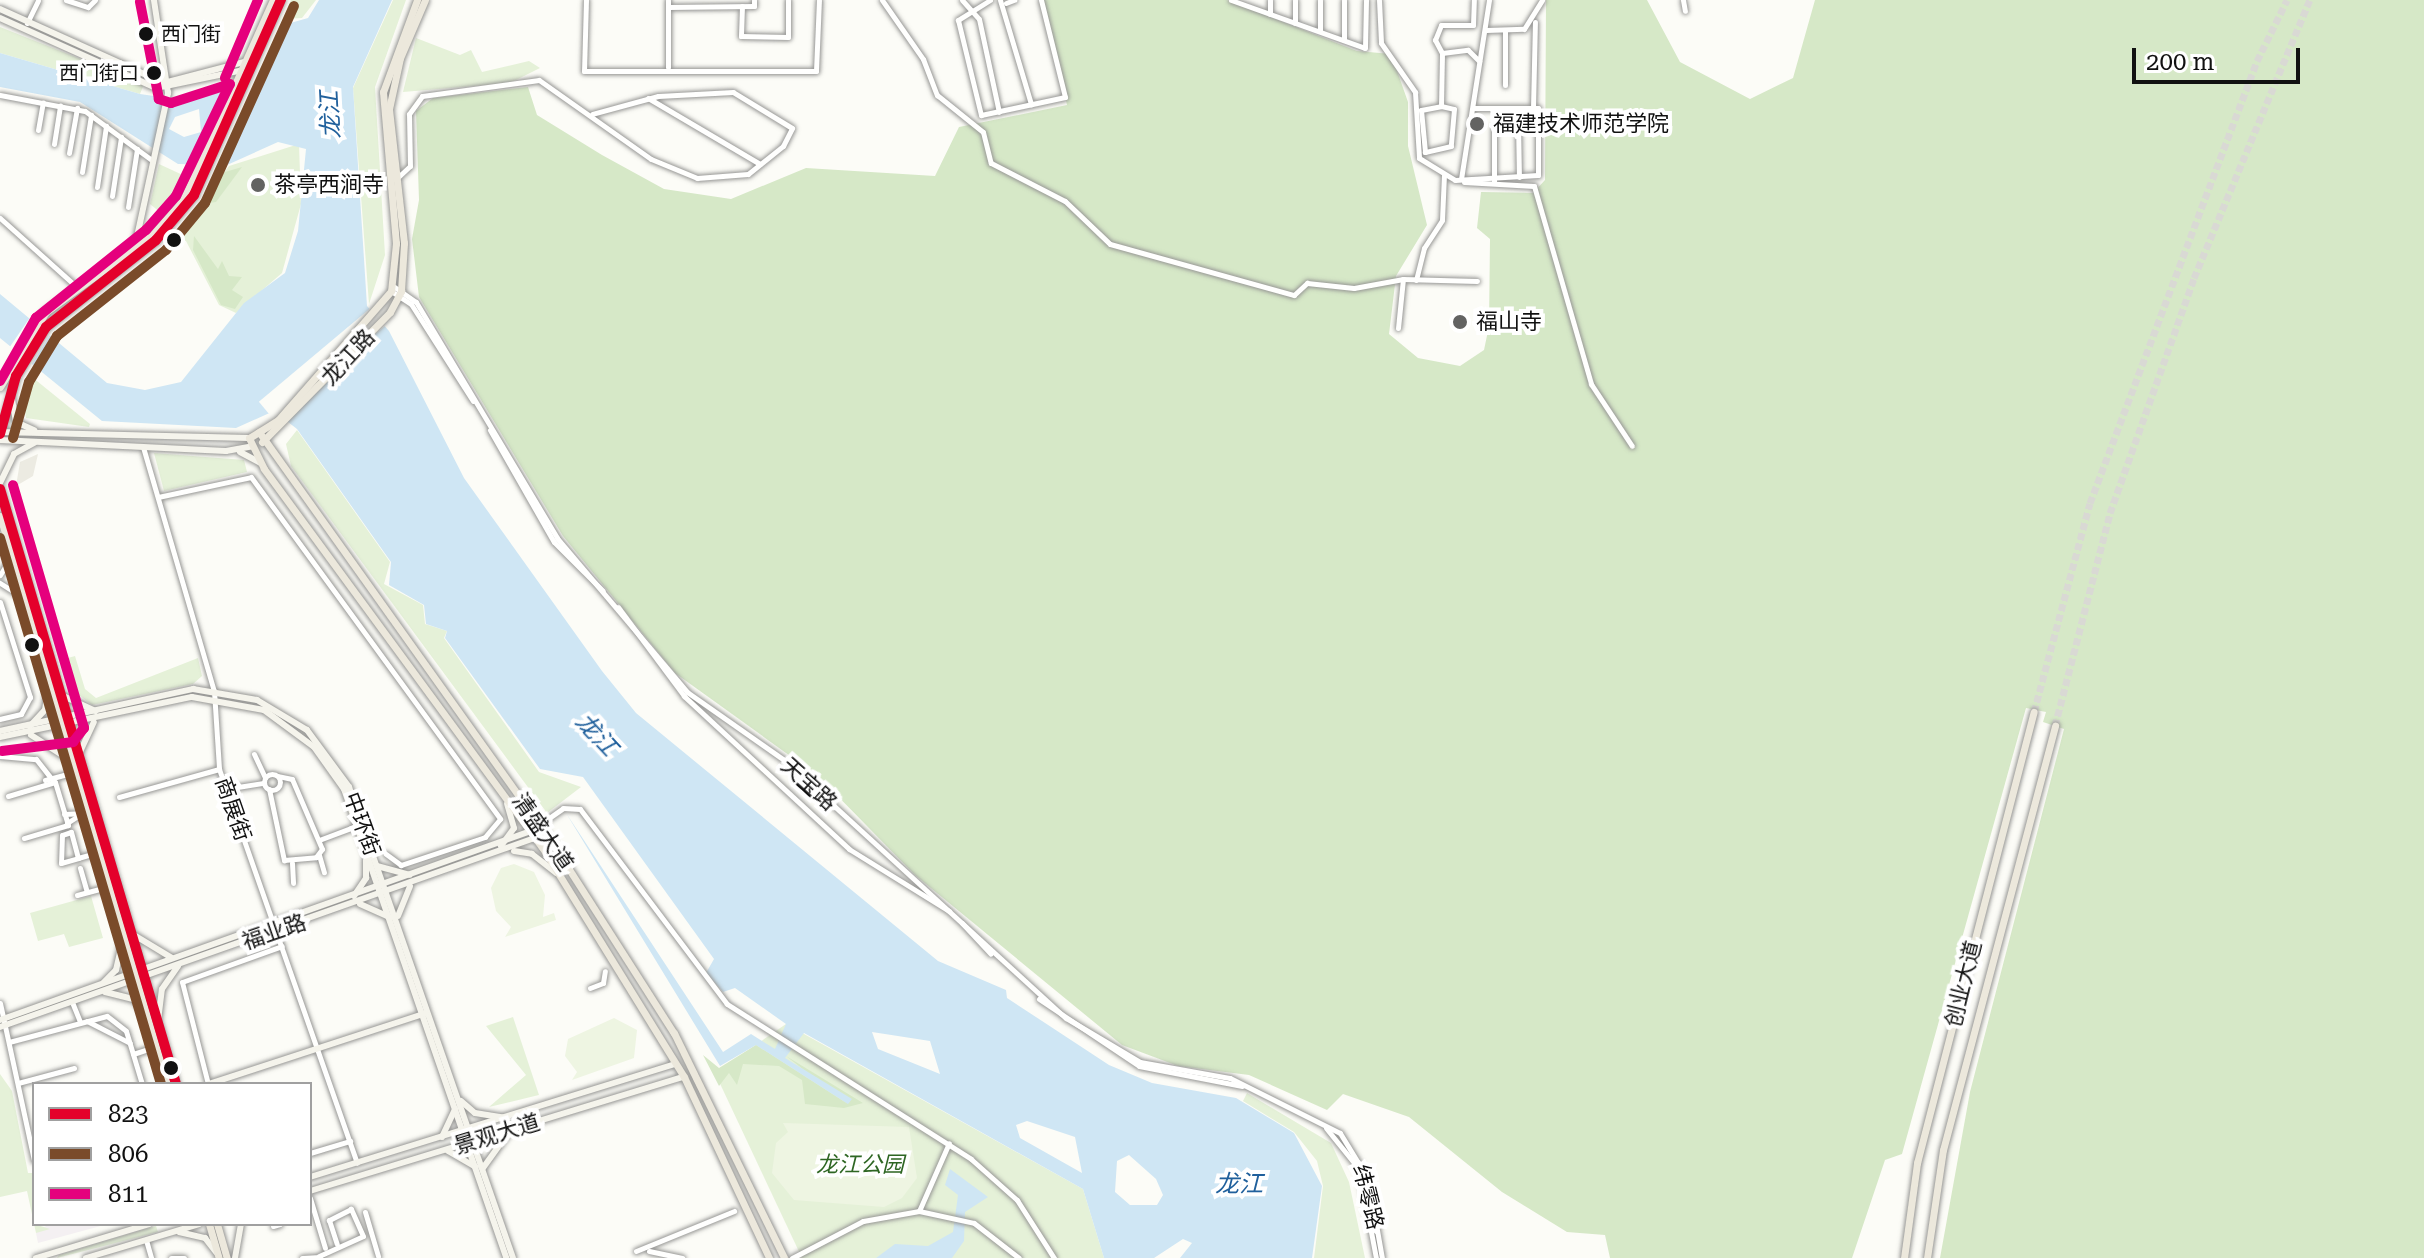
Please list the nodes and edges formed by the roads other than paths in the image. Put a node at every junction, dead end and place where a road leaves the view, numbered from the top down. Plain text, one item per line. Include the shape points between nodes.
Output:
1 (38, 0) edge
2 (95, 0) edge
3 (154, 0) edge
4 (273, 0) edge
5 (281, 0) edge
6 (417, 0) edge
7 (425, 0) edge
8 (586, 0) edge
9 (754, 0) edge
10 (788, 0) edge
11 (819, 0) edge
12 (882, 0) edge
13 (962, 0) edge
14 (990, 0) edge
15 (1014, 0) edge
16 (1041, 0) edge
17 (1231, 0) edge
18 (1270, 0) edge
19 (1295, 0) edge
20 (1320, 0) edge
21 (1344, 0) edge
22 (1366, 0) edge
23 (1379, 0) edge
24 (1474, 0) edge
25 (1489, 0) edge
26 (1542, 0) edge
27 (1683, 0) edge
28 (71, 1) edge
29 (1003, 1) edge
30 (668, 3) edge
31 (1246, 3) edge
32 (742, 6) junction
33 (0, 9) edge
34 (974, 10) junction
35 (1685, 11) dead end
36 (1270, 14) junction
37 (0, 18) edge
38 (1535, 22) junction
39 (1295, 23) junction
40 (24, 27) junction
41 (1486, 30) junction
42 (1505, 30) junction
43 (1320, 31) junction
44 (1344, 40) junction
45 (1442, 53) junction
46 (251, 61) junction
47 (1479, 61) junction
48 (668, 67) junction
49 (248, 70) junction
50 (1505, 85) dead end
51 (168, 88) junction
52 (0, 95) edge
53 (648, 98) junction
54 (43, 102) junction
55 (1031, 104) junction
56 (60, 105) junction
57 (1441, 106) junction
58 (77, 108) junction
59 (1474, 108) junction
60 (1533, 108) junction
61 (999, 112) junction
62 (592, 114) junction
63 (91, 115) junction
64 (1518, 122) dead end
65 (106, 126) junction
66 (1494, 127) dead end
67 (38, 130) dead end
68 (121, 137) junction
69 (54, 144) dead end
70 (137, 149) junction
71 (69, 153) dead end
72 (154, 158) junction
73 (760, 164) junction
74 (204, 170) junction
75 (82, 172) dead end
76 (1444, 174) junction
77 (1519, 177) junction
78 (395, 179) junction
79 (1458, 179) junction
80 (1494, 182) junction
81 (97, 187) dead end
82 (112, 196) dead end
83 (128, 207) dead end
84 (0, 218) edge
85 (133, 250) junction
86 (1403, 279) junction
87 (1416, 280) junction
88 (1477, 281) dead end
89 (77, 287) junction
90 (396, 291) junction
91 (1398, 328) dead end
92 (2, 379) edge
93 (11, 387) junction
94 (281, 423) junction
95 (259, 432) junction
96 (276, 432) junction
97 (0, 435) edge
98 (53, 435) junction
99 (41, 441) junction
100 (263, 441) junction
101 (251, 442) junction
102 (1632, 446) dead end
103 (143, 447) junction
104 (237, 450) junction
105 (275, 464) junction
106 (262, 466) junction
107 (251, 477) junction
108 (0, 483) edge
109 (0, 489) edge
110 (158, 497) junction
111 (0, 516) edge
112 (12, 554) junction
113 (0, 575) edge
114 (0, 583) edge
115 (24, 598) junction
116 (360, 599) junction
117 (0, 602) edge
118 (348, 608) junction
119 (49, 684) junction
120 (214, 691) junction
121 (61, 695) junction
122 (216, 699) junction
123 (108, 710) junction
124 (2034, 712) tunnel mouth
125 (0, 719) edge
126 (94, 722) junction
127 (65, 726) junction
128 (2055, 726) tunnel mouth
129 (0, 731) edge
130 (28, 731) junction
131 (0, 737) edge
132 (254, 754) dead end
133 (0, 756) edge
134 (74, 759) junction
135 (219, 769) junction
136 (74, 772) junction
137 (278, 776) junction
138 (265, 780) junction
139 (225, 789) junction
140 (269, 789) junction
141 (502, 793) junction
142 (8, 796) dead end
143 (119, 797) dead end
144 (64, 814) junction
145 (83, 814) junction
146 (67, 823) junction
147 (500, 823) junction
148 (360, 825) junction
149 (514, 826) junction
150 (542, 828) junction
151 (534, 836) junction
152 (24, 838) dead end
153 (319, 840) junction
154 (498, 849) junction
155 (510, 851) junction
156 (366, 852) junction
157 (92, 854) dead end
158 (319, 854) junction
159 (386, 854) dead end
160 (78, 858) junction
161 (292, 863) junction
162 (377, 866) junction
163 (80, 868) dead end
164 (324, 872) dead end
165 (560, 877) junction
166 (415, 879) junction
167 (293, 883) dead end
168 (106, 887) junction
169 (383, 890) junction
170 (87, 892) junction
171 (77, 895) dead end
172 (353, 902) junction
173 (390, 918) junction
174 (275, 928) junction
175 (128, 931) junction
176 (403, 935) junction
177 (123, 940) junction
178 (282, 946) junction
179 (178, 962) junction
180 (605, 971) dead end
181 (138, 976) junction
182 (100, 988) junction
183 (590, 988) dead end
184 (72, 1002) junction
185 (0, 1003) edge
186 (427, 1012) junction
187 (145, 1015) junction
188 (83, 1021) junction
189 (2, 1023) edge
190 (157, 1025) junction
191 (9, 1042) junction
192 (130, 1043) junction
193 (155, 1047) junction
194 (319, 1049) junction
195 (133, 1054) junction
196 (676, 1064) junction
197 (74, 1068) dead end
198 (684, 1077) junction
199 (141, 1082) edge
200 (166, 1082) edge
201 (175, 1082) edge
202 (207, 1082) edge
203 (214, 1082) edge
204 (18, 1083) junction
205 (457, 1101) junction
206 (508, 1118) junction
207 (498, 1121) junction
208 (467, 1130) junction
209 (511, 1130) junction
210 (502, 1133) junction
211 (442, 1137) junction
212 (1344, 1140) junction
213 (350, 1141) junction
214 (471, 1142) junction
215 (949, 1143) junction
216 (422, 1144) junction
217 (32, 1150) edge
218 (446, 1150) junction
219 (312, 1152) edge
220 (425, 1156) junction
221 (357, 1163) junction
222 (481, 1169) junction
223 (312, 1176) edge
224 (312, 1190) edge
225 (734, 1211) dead end
226 (919, 1211) junction
227 (365, 1212) dead end
228 (312, 1215) edge
229 (142, 1226) edge
230 (192, 1226) edge
231 (210, 1226) edge
232 (218, 1226) edge
233 (241, 1226) edge
234 (172, 1232) junction
235 (371, 1234) junction
236 (363, 1236) junction
237 (146, 1240) junction
238 (337, 1244) junction
239 (325, 1248) junction
240 (636, 1251) dead end
241 (649, 1251) edge
242 (316, 1256) edge
243 (378, 1256) dead end
244 (667, 1256) edge
245 (36, 1258) edge
246 (86, 1258) edge
247 (151, 1258) edge
248 (171, 1258) edge
249 (184, 1258) edge
250 (219, 1258) edge
251 (227, 1258) edge
252 (235, 1258) edge
253 (302, 1258) edge
254 (506, 1258) edge
255 (513, 1258) edge
256 (682, 1258) edge
257 (769, 1258) edge
258 (784, 1258) edge
259 (792, 1258) edge
260 (1019, 1258) edge
261 (1054, 1258) edge
262 (1379, 1258) edge
263 (1904, 1258) edge
264 (1927, 1258) edge

1 - 40 street
2 - 28 street via 88,7
3 - 51 street
4 - 46 main road
5 - 46 main road
6 - 90 main road via 383,92
7 - 78 main road via 391,91
8 - 48 street via 584,71
9 - 32 street
10 - 32 street via 788,37 741,36
11 - 48 street via 816,71
12 - 86 street via 923,59 937,95 983,132 991,163 1065,201 1110,244 1294,295 1307,283 1354,288
13 - 34 street
14 - 34 street
15 - 29 street
16 - 55 street via 1065,97
17 - 31 street
18 - 36 street
19 - 39 street
20 - 43 street
21 - 44 street
22 - 44 street via 1365,48
23 - 76 street via 1381,43 1415,92 1414,145
24 - 45 street via 1473,25 1441,25 1435,40
25 - 41 street
26 - 38 street
27 - 35 street
29 - 55 street
30 - 32 street
30 - 48 street
31 - 36 street
33 - 40 street
34 - 61 street
34 - 61 street via 958,20 981,115
36 - 39 street
37 - 40 street
38 - 42 street
38 - 60 street
39 - 43 street
40 - 51 street
41 - 42 street
41 - 47 street
42 - 50 street
43 - 44 street
45 - 47 street via 1468,50
45 - 57 street
46 - 49 main road
46 - 51 street
47 - 59 street
49 - 51 street
49 - 74 main road
51 - 72 street
52 - 54 street
53 - 62 street
53 - 73 street
53 - 73 street via 733,92 779,114 790,122 791,136
54 - 56 street
54 - 67 street
55 - 61 street
56 - 58 street
56 - 69 street
57 - 57 street via 1454,109 1451,146 1425,152 1421,110
58 - 63 street
58 - 71 street
59 - 60 street
59 - 79 street via 1466,115
60 - 77 street via 1538,175
62 - 73 street via 683,176 735,180
62 - 78 street via 546,80 422,96 409,114 410,166
63 - 65 street
63 - 75 street
64 - 77 street
65 - 68 street
65 - 81 street
66 - 80 street
68 - 70 street
68 - 82 street
70 - 72 street
70 - 83 street
72 - 85 street
74 - 85 main road via 177,208
74 - 93 main road via 165,232 45,329
76 - 79 street
76 - 87 street via 1442,220 1424,248
77 - 80 street
78 - 90 main road
79 - 80 street
79 - 102 street via 1534,186 1591,384
84 - 89 street
85 - 89 main road
86 - 87 street
86 - 91 street
87 - 88 street
89 - 92 main road via 37,321
90 - 94 main road, 龙江路 via 387,309
90 - 212 street, 天宝路 via 416,302 557,538 687,692 784,760 1066,1018 1140,1062 1253,1086
90 - 212 street, 天宝路 via 475,403 562,551 615,603 684,696 849,849 945,908 1010,975 1119,1057 1250,1089
93 - 97 main road
93 - 98 street via 16,422
94 - 95 main road, 龙江路
94 - 96 main road, 龙江路
95 - 100 main road, 清盛大道
95 - 101 main road, 龙江路
96 - 100 main road, 龙江路
96 - 105 main road
97 - 98 street, 龙江路
97 - 99 street, 龙江路
98 - 101 street, 龙江路
99 - 103 street, 龙江路
99 - 108 street via 14,454
100 - 101 main road, 龙江路
100 - 105 main road, 清盛大道
101 - 104 street, 龙江路
101 - 106 main road, 清盛大道
103 - 104 street, 龙江路
103 - 110 street, 商展街
104 - 106 street
105 - 150 main road, 清盛大道
106 - 107 street
106 - 116 main road, 清盛大道
107 - 110 street
107 - 118 street
109 - 121 main road
110 - 120 street, 商展街
111 - 112 main road
112 - 113 street
112 - 115 main road
114 - 115 street
115 - 119 main road
116 - 118 street
116 - 141 main road, 清盛大道
117 - 125 street via 30,697 21,714
118 - 147 street
119 - 127 main road
119 - 130 street via 45,710
120 - 122 street, 商展街
120 - 123 street, 中环街 via 181,690
120 - 148 street, 中环街 via 267,704 307,730 345,777
121 - 123 street via 80,710
121 - 127 main road
122 - 126 street, 中环街 via 181,698
122 - 135 street, 商展街
122 - 148 street, 中环街 via 255,706 302,734 340,780
123 - 127 street, 中环街
124 - 263 main road, 创业大道 via 1917,1163
126 - 127 street, 中环街
126 - 134 street
127 - 130 street
127 - 134 main road
128 - 264 main road, 创业大道 via 1943,1150
129 - 130 street
130 - 131 street
130 - 134 street
132 - 138 street
133 - 136 street via 36,759 48,779
134 - 136 main road
134 - 175 main road
135 - 139 street, 商展街
135 - 143 street
136 - 145 main road
137 - 138 street
137 - 140 street via 279,786
137 - 153 street via 292,779
138 - 139 street
138 - 140 street
139 - 174 street, 商展街
140 - 161 street via 277,845
141 - 149 street
141 - 151 main road, 清盛大道
142 - 144 street via 55,782
144 - 145 street
144 - 146 street
145 - 146 street
145 - 168 main road
146 - 152 street
147 - 149 street
147 - 159 street via 485,837 401,865
148 - 153 street
148 - 156 street, 中环街
148 - 162 street, 中环街
149 - 154 street
150 - 151 street, 福业路
150 - 215 street via 563,808 580,809 717,992 779,1043
150 - 258 main road, 清盛大道 via 674,1033
151 - 154 street, 福业路
151 - 155 street, 福业路
151 - 165 main road, 清盛大道
153 - 158 street
154 - 166 street, 福业路
155 - 165 street via 532,854
155 - 166 street, 福业路
156 - 169 street, 中环街
156 - 172 street via 366,878
157 - 160 street
158 - 161 street
158 - 164 street
160 - 160 street via 61,863 62,835 71,832
161 - 167 street
162 - 166 street
162 - 169 street, 中环街
163 - 170 street
165 - 196 main road, 清盛大道
166 - 169 street, 福业路
166 - 176 street via 398,905
168 - 170 street
168 - 177 main road
169 - 172 street, 福业路
169 - 173 street, 中环街
169 - 176 street, 中环街
170 - 171 street
172 - 173 street
172 - 174 street, 福业路
173 - 186 street, 中环街
174 - 178 street, 商展街
174 - 179 street, 福业路
175 - 179 street via 155,954
175 - 181 main road
176 - 186 street, 中环街
177 - 181 main road
177 - 182 street via 116,970
178 - 194 street, 商展街
178 - 202 street via 182,982
179 - 181 street, 福业路
179 - 190 street via 162,989
180 - 183 street via 603,983
181 - 182 street, 福业路
181 - 187 main road
181 - 190 main road
182 - 184 street, 福业路
182 - 187 street via 134,999
182 - 189 street, 福业路
184 - 188 street
184 - 189 street, 福业路
185 - 189 street
186 - 194 street
186 - 205 street, 中环街
187 - 193 main road
188 - 191 street
188 - 192 street
188 - 192 street via 120,1022
189 - 191 street
190 - 201 main road
191 - 204 street
192 - 195 street
193 - 195 street
193 - 200 main road
194 - 203 street
194 - 213 street, 商展街
195 - 199 street
196 - 198 main road, 清盛大道
196 - 206 street, 景观大道
197 - 204 street
198 - 209 street, 景观大道
198 - 257 main road, 清盛大道
204 - 217 street
205 - 206 street via 475,1113
205 - 208 street, 中环街
205 - 211 street via 456,1118
206 - 207 street, 景观大道
207 - 208 street, 景观大道
207 - 210 street
208 - 211 street, 景观大道
208 - 214 street, 中环街
209 - 210 street, 景观大道
209 - 222 street
210 - 214 street, 景观大道
211 - 216 street, 景观大道
212 - 262 street, 纬零路 via 1368,1179
213 - 219 street
213 - 221 street, 商展街
214 - 218 street, 景观大道
214 - 222 street, 中环街
215 - 226 street
215 - 261 street via 1017,1200
216 - 220 street
216 - 221 street, 景观大道
218 - 220 street, 景观大道
218 - 222 street
220 - 224 street, 景观大道
221 - 223 street, 景观大道
222 - 254 street
222 - 255 street
225 - 241 street
226 - 259 street via 863,1221
226 - 260 street via 966,1221
227 - 235 street
228 - 239 street
229 - 245 street
230 - 234 street
231 - 250 main road
232 - 251 main road
233 - 252 street
234 - 237 street
234 - 250 street via 205,1238
235 - 236 street
235 - 243 street
236 - 238 street
236 - 238 street via 351,1209 329,1220
237 - 246 street
237 - 247 street
238 - 239 street
239 - 242 street
240 - 241 street
241 - 244 street
242 - 253 street
244 - 256 street
248 - 249 street

